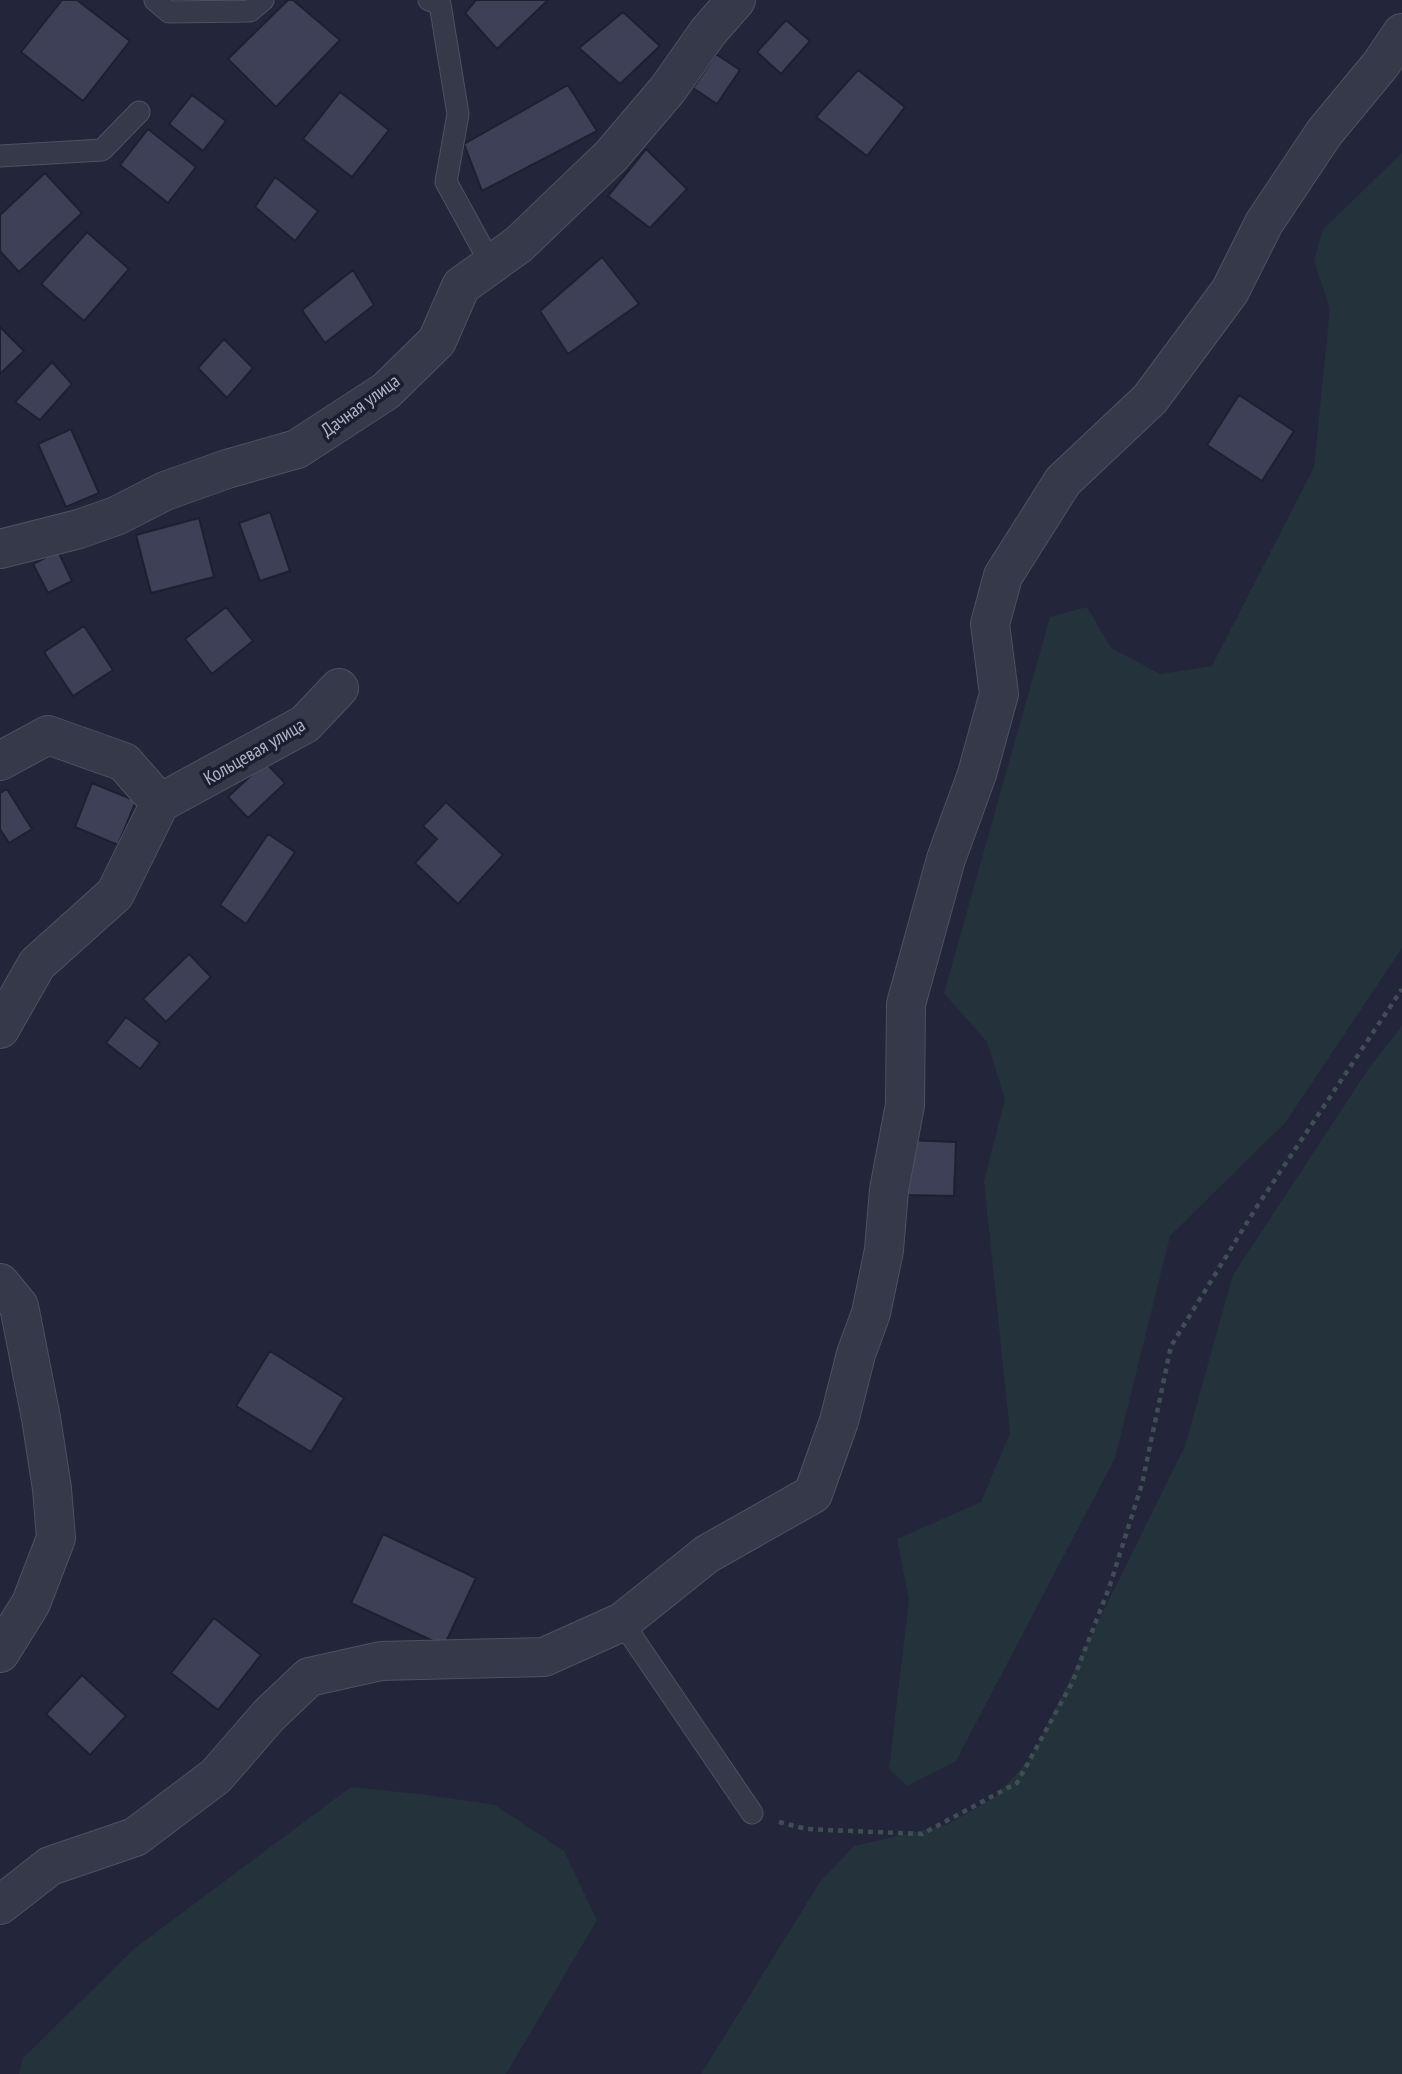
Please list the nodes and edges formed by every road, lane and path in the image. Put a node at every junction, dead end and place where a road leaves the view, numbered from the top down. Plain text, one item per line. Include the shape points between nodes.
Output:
1 (155, 0) edge
2 (263, 0) edge
3 (429, 0) edge
4 (736, 0) edge
5 (1402, 33) edge
6 (139, 112) dead end
7 (0, 156) edge
8 (491, 264) junction
9 (0, 549) edge
10 (338, 688) dead end
11 (0, 761) edge
12 (160, 803) junction
13 (1402, 989) edge
14 (0, 1029) edge
15 (0, 1283) edge
16 (622, 1622) junction
17 (0, 1653) edge
18 (752, 1813) joint
19 (0, 1905) edge

1 - 2 lane via 169,12 250,11
3 - 8 lane via 440,4 458,114 446,181
4 - 8 street, Дачная улица via 611,156 518,245
5 - 16 street via 1324,132 1264,223 1230,291 1150,399 1063,481 1003,576 990,624 999,694 906,1004 905,1105 874,1301 813,1494 707,1554
6 - 7 lane via 102,150
8 - 9 street, Дачная улица via 461,286 437,341 386,391 297,449 165,491 116,516
10 - 12 street, Кольцевая улица via 305,724
11 - 12 street via 48,736 124,762
12 - 14 street via 115,894 37,964
13 - 18 path via 1256,1208 1171,1346 1142,1484 1109,1588 1072,1683 1017,1783 922,1834 806,1829
15 - 17 street via 19,1306 41,1418 56,1538 31,1603
16 - 18 lane
16 - 19 street via 544,1657 381,1661 309,1677 216,1776 135,1837 50,1866

